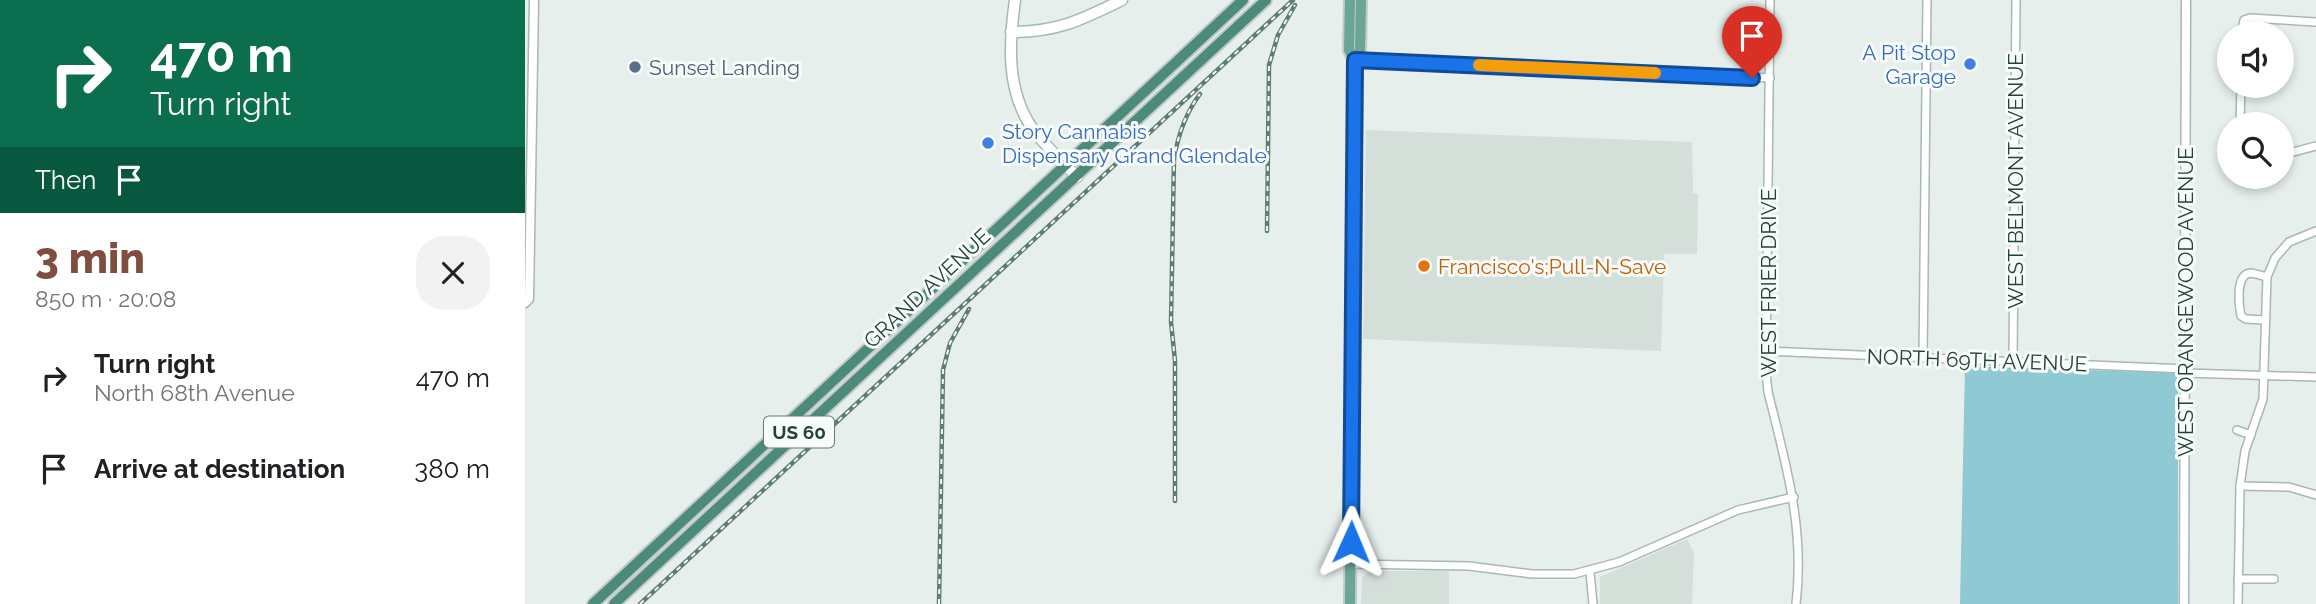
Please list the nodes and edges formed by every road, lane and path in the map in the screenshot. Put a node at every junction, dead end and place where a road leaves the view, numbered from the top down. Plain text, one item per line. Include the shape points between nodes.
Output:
1 (534, 0) edge
2 (1015, 0) edge
3 (1122, 0) edge
4 (1243, 0) edge
5 (1266, 0) edge
6 (1350, 0) edge
7 (1361, 0) edge
8 (1770, 0) edge
9 (1927, 0) edge
10 (2016, 0) edge
11 (2186, 0) edge
12 (2244, 21) edge
13 (2316, 22) edge
14 (1011, 32) junction
15 (1355, 60) junction
16 (1770, 78) junction
17 (529, 103) edge
18 (2316, 145) edge
19 (2294, 151) edge
20 (1067, 166) junction
21 (1077, 177) junction
22 (2316, 231) edge
23 (2267, 277) junction
24 (921, 299) junction
25 (525, 303) edge
26 (931, 310) junction
27 (2265, 320) junction
28 (1767, 351) junction
29 (1923, 358) junction
30 (2013, 362) junction
31 (2186, 371) junction
32 (2264, 376) junction
33 (2316, 377) edge
34 (2237, 430) dead end
35 (2251, 435) junction
36 (2240, 486) junction
37 (2316, 495) edge
38 (1794, 497) junction
39 (682, 521) junction
40 (692, 532) junction
41 (1350, 564) junction
42 (1590, 572) junction
43 (2238, 579) junction
44 (2274, 579) dead end
45 (593, 604) edge
46 (614, 604) edge
47 (1350, 604) edge
48 (1593, 604) edge
49 (1795, 604) edge
50 (2184, 604) edge
51 (2238, 604) edge

1 - 17 street
2 - 14 main road
3 - 14 main road via 1067,26
4 - 20 highway, GRAND AVENUE / US 60
5 - 21 highway, GRAND AVENUE / US 60
6 - 15 main road via 1349,50
7 - 15 main road via 1360,50
8 - 16 street, WEST FRIER DRIVE
9 - 29 street
10 - 30 street, WEST BELMONT AVENUE
11 - 31 street, WEST ORANGEWOOD AVENUE
12 - 13 street
14 - 20 main road via 1012,74 1022,110 1038,136
15 - 16 street
15 - 41 main road
16 - 28 street, WEST FRIER DRIVE
17 - 25 street via 529,299
18 - 19 street
20 - 21 main road
20 - 24 highway, GRAND AVENUE / US 60
21 - 26 highway, GRAND AVENUE / US 60
22 - 23 street via 2289,242
23 - 27 street
23 - 27 street via 2250,273 2240,282 2241,317
24 - 26 highway
24 - 39 highway, GRAND AVENUE / US 60
26 - 40 highway, GRAND AVENUE / US 60
27 - 32 street
28 - 29 street, NORTH 69TH AVENUE
28 - 38 street, WEST FRIER DRIVE via 1768,392
29 - 30 street, NORTH 69TH AVENUE
30 - 31 street, NORTH 69TH AVENUE
31 - 32 street, NORTH 69TH AVENUE
31 - 50 street, WEST ORANGEWOOD AVENUE
32 - 33 street, NORTH 69TH AVENUE
32 - 35 street via 2263,399
34 - 35 street
35 - 36 street
36 - 37 street via 2289,487
36 - 43 street
38 - 42 street via 1738,510
38 - 49 street, WEST FRIER DRIVE via 1799,556
39 - 40 highway
39 - 45 highway, GRAND AVENUE / US 60
40 - 46 highway, GRAND AVENUE / US 60
41 - 42 street via 1469,566 1552,575
41 - 47 main road
42 - 48 street
43 - 44 street
43 - 51 street

